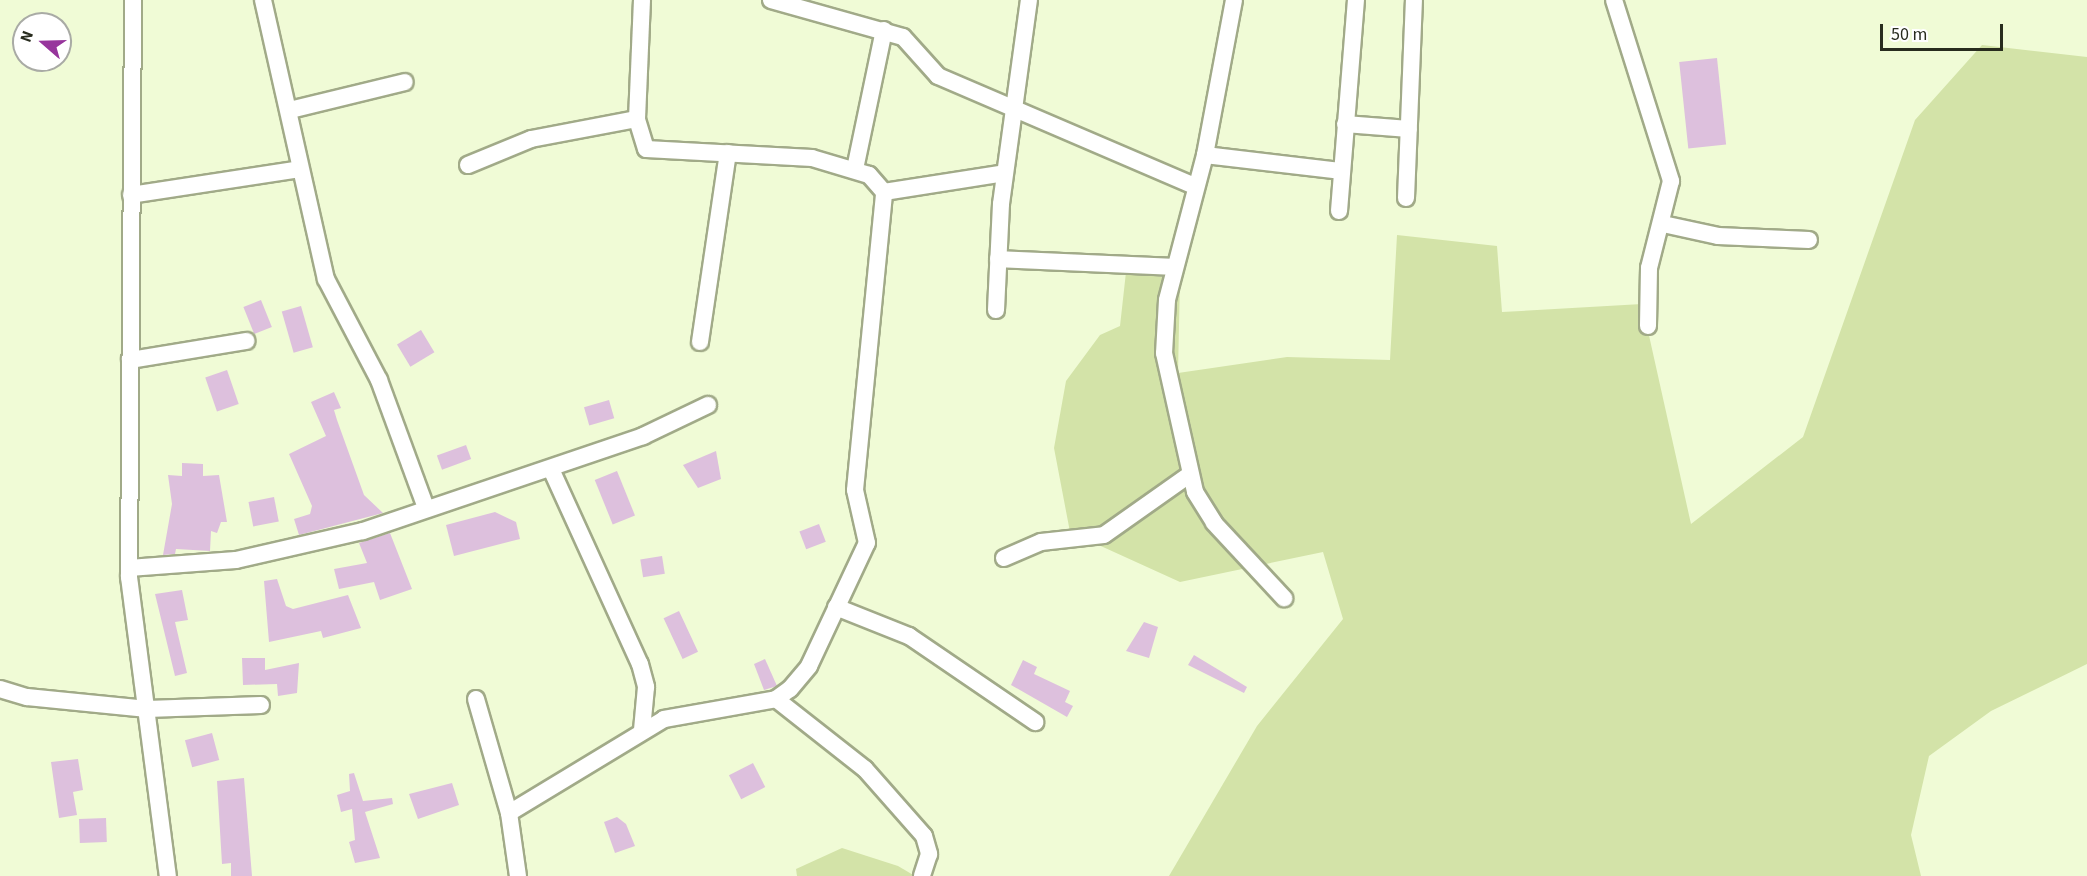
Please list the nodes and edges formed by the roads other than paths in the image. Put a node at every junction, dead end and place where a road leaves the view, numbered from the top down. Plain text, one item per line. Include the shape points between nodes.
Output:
1 (133, 0) edge
2 (263, 0) edge
3 (642, 0) edge
4 (771, 0) edge
5 (1029, 0) edge
6 (1234, 0) edge
7 (1356, 0) edge
8 (1414, 0) edge
9 (1614, 0) edge
10 (884, 30) junction
11 (405, 82) dead end
12 (1012, 108) junction
13 (290, 110) junction
14 (637, 119) junction
15 (1345, 124) junction
16 (1408, 129) junction
17 (728, 153) junction
18 (1205, 155) junction
19 (468, 165) dead end
20 (300, 169) junction
21 (855, 169) junction
22 (1342, 171) junction
23 (1005, 173) junction
24 (1195, 186) junction
25 (884, 192) junction
26 (131, 195) junction
27 (1406, 198) dead end
28 (1339, 212) dead end
29 (1663, 224) junction
30 (1809, 240) dead end
31 (998, 259) junction
32 (1174, 267) junction
33 (996, 310) dead end
34 (1648, 326) dead end
35 (246, 341) dead end
36 (700, 342) dead end
37 (130, 360) junction
38 (708, 405) dead end
39 (551, 469) junction
40 (1189, 475) junction
41 (426, 508) junction
42 (1004, 558) dead end
43 (129, 568) junction
44 (1284, 598) dead end
45 (836, 607) junction
46 (0, 689) edge
47 (476, 699) dead end
48 (776, 699) junction
49 (261, 705) dead end
50 (147, 708) junction
51 (1035, 722) dead end
52 (642, 730) junction
53 (509, 813) junction
54 (168, 876) edge
55 (518, 876) edge
56 (922, 876) edge

1 - 26 street
2 - 13 street
3 - 14 street
4 - 10 street
5 - 12 street
6 - 18 street
7 - 15 street
8 - 16 street
9 - 29 street via 1669,164 1671,197
10 - 12 street via 911,43 938,76
10 - 21 street
11 - 13 street
12 - 23 street
12 - 24 street
13 - 20 street
14 - 17 street via 640,141 657,153
14 - 19 street via 531,139
15 - 16 street
15 - 22 street
16 - 27 street
17 - 21 street via 804,157
17 - 36 street
18 - 22 street
18 - 24 street
20 - 26 street
20 - 41 street via 326,279 379,380
21 - 25 street
22 - 28 street
23 - 25 street
23 - 31 street
24 - 32 street
25 - 45 street via 855,490 868,531
26 - 37 street
29 - 30 street via 1718,236
29 - 34 street via 1648,277
31 - 32 street
31 - 33 street
32 - 40 street via 1164,353
35 - 37 street
37 - 43 street
38 - 39 street
39 - 41 street
39 - 52 street via 640,664 646,687
40 - 42 street via 1104,535 1041,542
40 - 44 street via 1214,523
41 - 43 street via 363,531 236,560
43 - 50 street
45 - 48 street via 809,666
45 - 51 street via 909,636
46 - 50 street via 27,697
47 - 53 street
48 - 52 street via 687,712
48 - 56 street via 865,770 924,836 929,854
49 - 50 street
50 - 54 street
52 - 53 street
53 - 55 street

